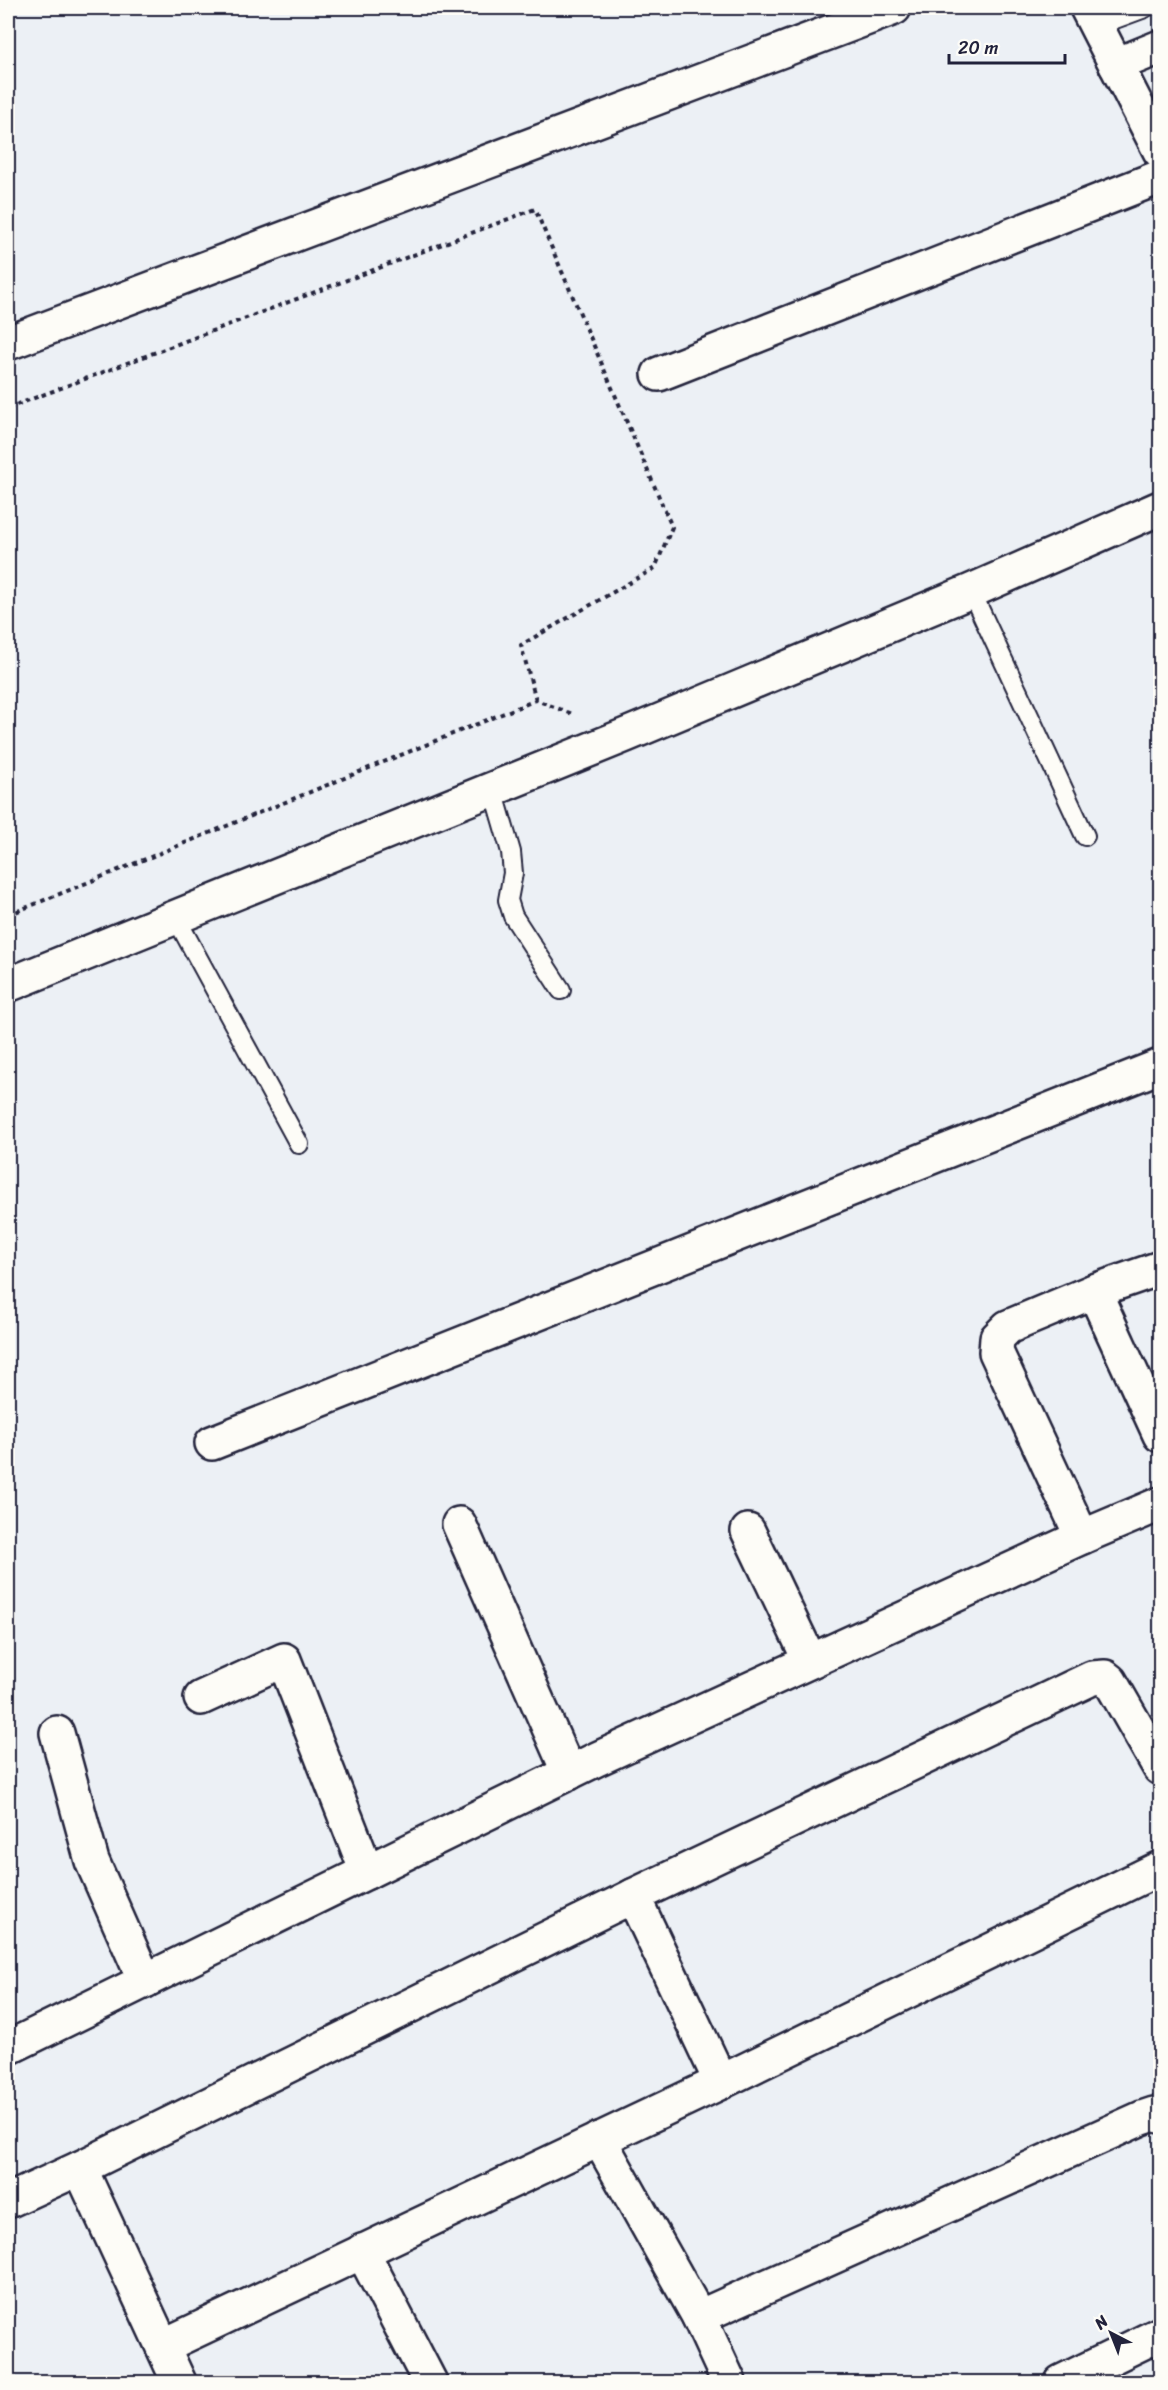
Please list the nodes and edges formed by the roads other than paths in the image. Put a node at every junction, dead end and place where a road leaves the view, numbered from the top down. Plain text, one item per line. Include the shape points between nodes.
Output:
1 (894, 8) edge
2 (1145, 8) edge
3 (1091, 17) edge
4 (1161, 47) edge
5 (1116, 65) junction
6 (1161, 151) edge
7 (1161, 177) edge
8 (8, 343) edge
9 (659, 374) dead end
10 (1161, 508) edge
11 (971, 591) junction
12 (493, 790) junction
13 (1085, 836) dead end
14 (175, 916) junction
15 (8, 985) edge
16 (561, 990) dead end
17 (1161, 1066) edge
18 (298, 1144) dead end
19 (1161, 1268) edge
20 (1094, 1291) junction
21 (1161, 1435) edge
22 (212, 1443) dead end
23 (1161, 1504) edge
24 (459, 1524) dead end
25 (748, 1531) dead end
26 (1082, 1537) junction
27 (810, 1661) junction
28 (201, 1698) dead end
29 (57, 1733) dead end
30 (1161, 1768) edge
31 (569, 1773) junction
32 (1161, 1868) edge
33 (367, 1872) junction
34 (633, 1896) junction
35 (145, 1981) junction
36 (8, 2048) edge
37 (721, 2082) junction
38 (1161, 2116) edge
39 (599, 2139) junction
40 (81, 2168) junction
41 (8, 2201) edge
42 (362, 2252) junction
43 (699, 2317) junction
44 (1161, 2334) edge
45 (164, 2346) junction
46 (179, 2382) edge
47 (430, 2382) edge
48 (729, 2382) edge
49 (1061, 2382) edge

1 - 8 street
2 - 3 lane
3 - 5 street
4 - 5 street
5 - 6 street
7 - 9 street
10 - 11 street
11 - 12 street
11 - 13 lane
12 - 14 street
12 - 16 lane via 511,852 513,873 508,900 513,916
14 - 15 street
14 - 18 lane
17 - 22 street
19 - 20 street
20 - 21 street
20 - 26 street via 1008,1327 997,1338 996,1352
23 - 26 street
24 - 31 street
25 - 27 street
26 - 27 street
27 - 31 street
28 - 33 street via 284,1660
29 - 35 street via 92,1861
30 - 34 street via 1110,1681 1105,1677 1092,1678
31 - 33 street
32 - 37 street
33 - 35 street
34 - 37 street
34 - 40 street
35 - 36 street
37 - 39 street
38 - 43 street via 1142,2118
39 - 42 street
39 - 43 street
40 - 41 street
40 - 45 street
42 - 45 street
42 - 47 street
43 - 48 street
44 - 49 street
45 - 46 street

